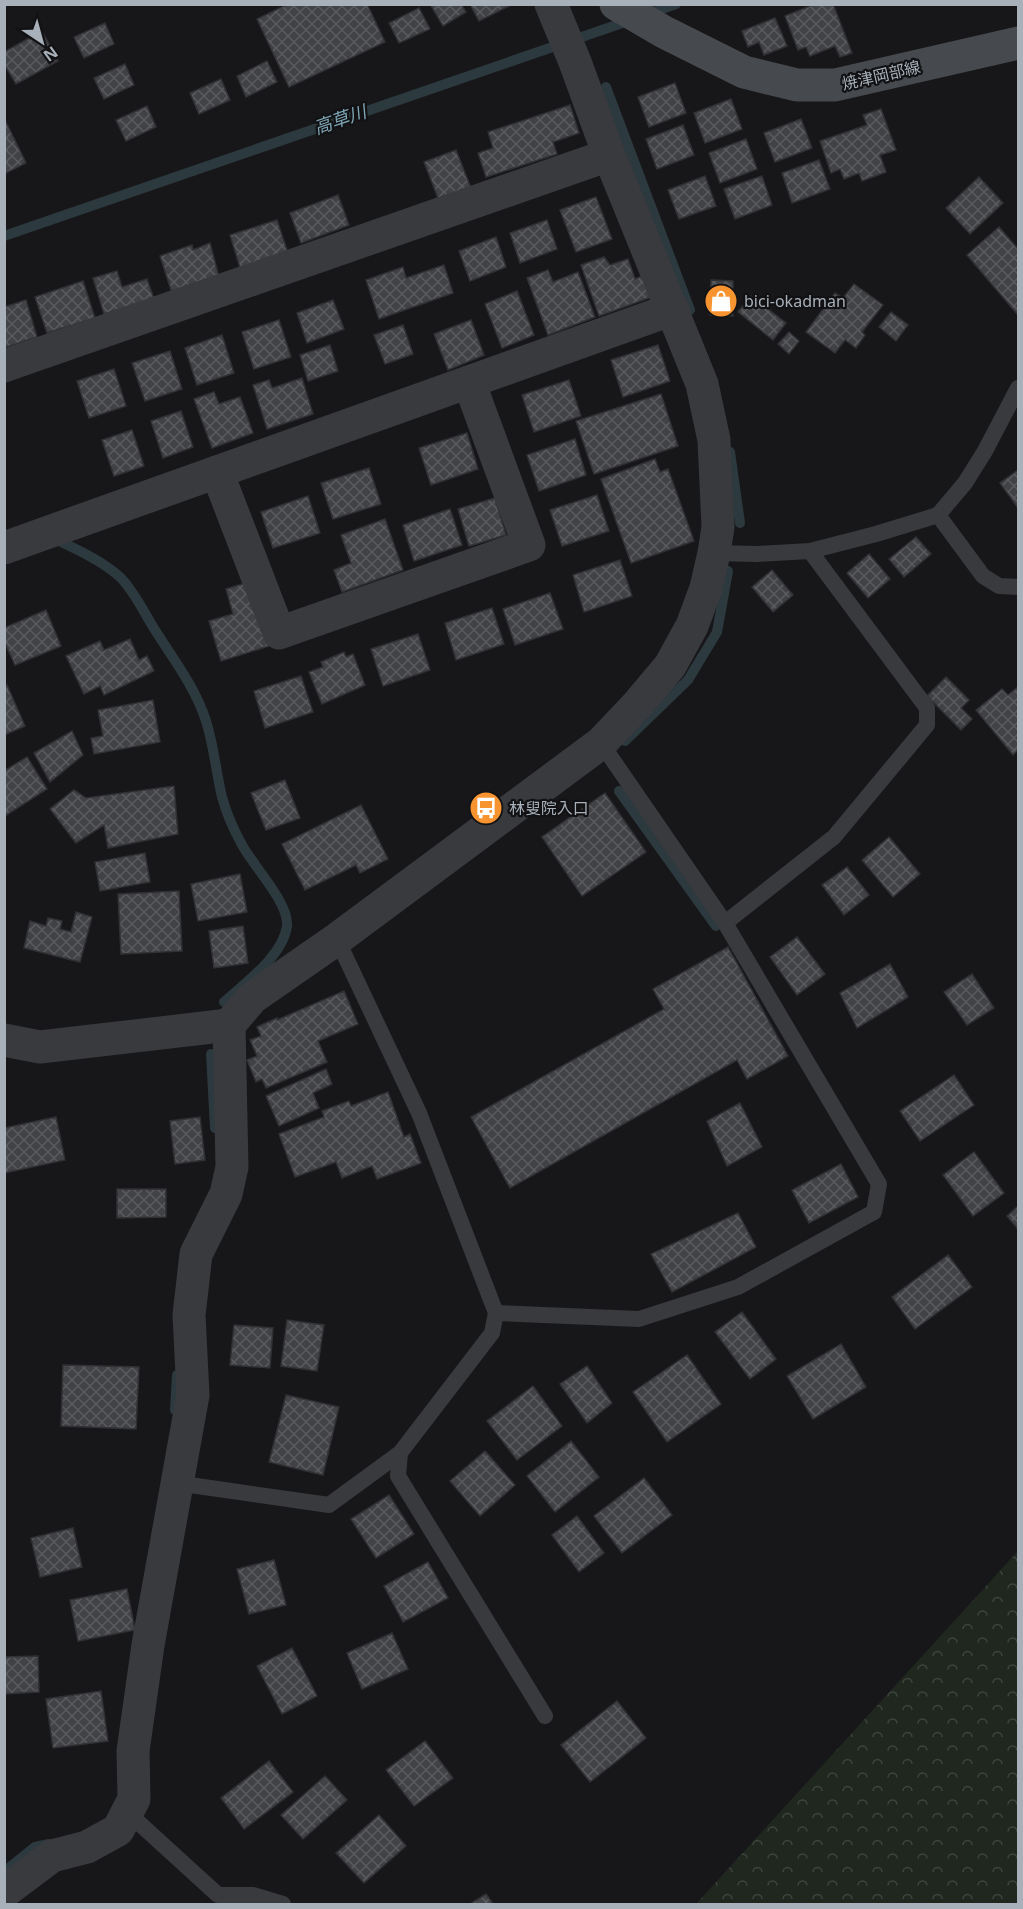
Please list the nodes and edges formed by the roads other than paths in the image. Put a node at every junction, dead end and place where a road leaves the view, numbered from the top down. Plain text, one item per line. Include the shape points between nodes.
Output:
1 (616, 4) edge
2 (554, 12) edge
3 (1018, 43) edge
4 (609, 155) junction
5 (673, 309) junction
6 (4, 366) edge
7 (469, 382) junction
8 (1018, 388) edge
9 (217, 472) junction
10 (938, 515) junction
11 (4, 548) edge
12 (810, 551) junction
13 (714, 553) junction
14 (1018, 587) edge
15 (601, 743) junction
16 (725, 923) junction
17 (337, 939) junction
18 (230, 1025) junction
19 (4, 1040) edge
20 (496, 1312) junction
21 (400, 1453) junction
22 (176, 1483) junction
23 (545, 1716) dead end
24 (127, 1812) junction
25 (4, 1892) edge
26 (284, 1905) edge

1 - 3 main road, 焼津岡部線 via 744,72 797,85 835,86
2 - 4 street
4 - 5 street
4 - 6 street
5 - 7 street
5 - 13 street via 702,384 714,440 718,527
7 - 9 street
7 - 9 street via 528,545 518,549 279,633
8 - 10 lane via 986,451
9 - 11 street
10 - 12 lane
10 - 14 lane via 983,576 999,586
12 - 13 lane
12 - 16 lane via 927,708 927,725 834,837
13 - 15 street via 692,626 670,666
15 - 16 lane
15 - 17 street
16 - 20 lane via 879,1184 874,1212 738,1287 639,1319
17 - 18 street via 252,998
17 - 20 lane via 419,1113
18 - 19 street via 40,1047
18 - 22 street via 232,1167 226,1194 196,1254 189,1315 193,1395
20 - 21 lane via 492,1333
21 - 22 lane via 329,1505
21 - 23 lane via 398,1476
22 - 24 street via 133,1751 134,1799
24 - 25 street via 118,1830 87,1847 52,1856
24 - 26 lane via 218,1895 253,1895

